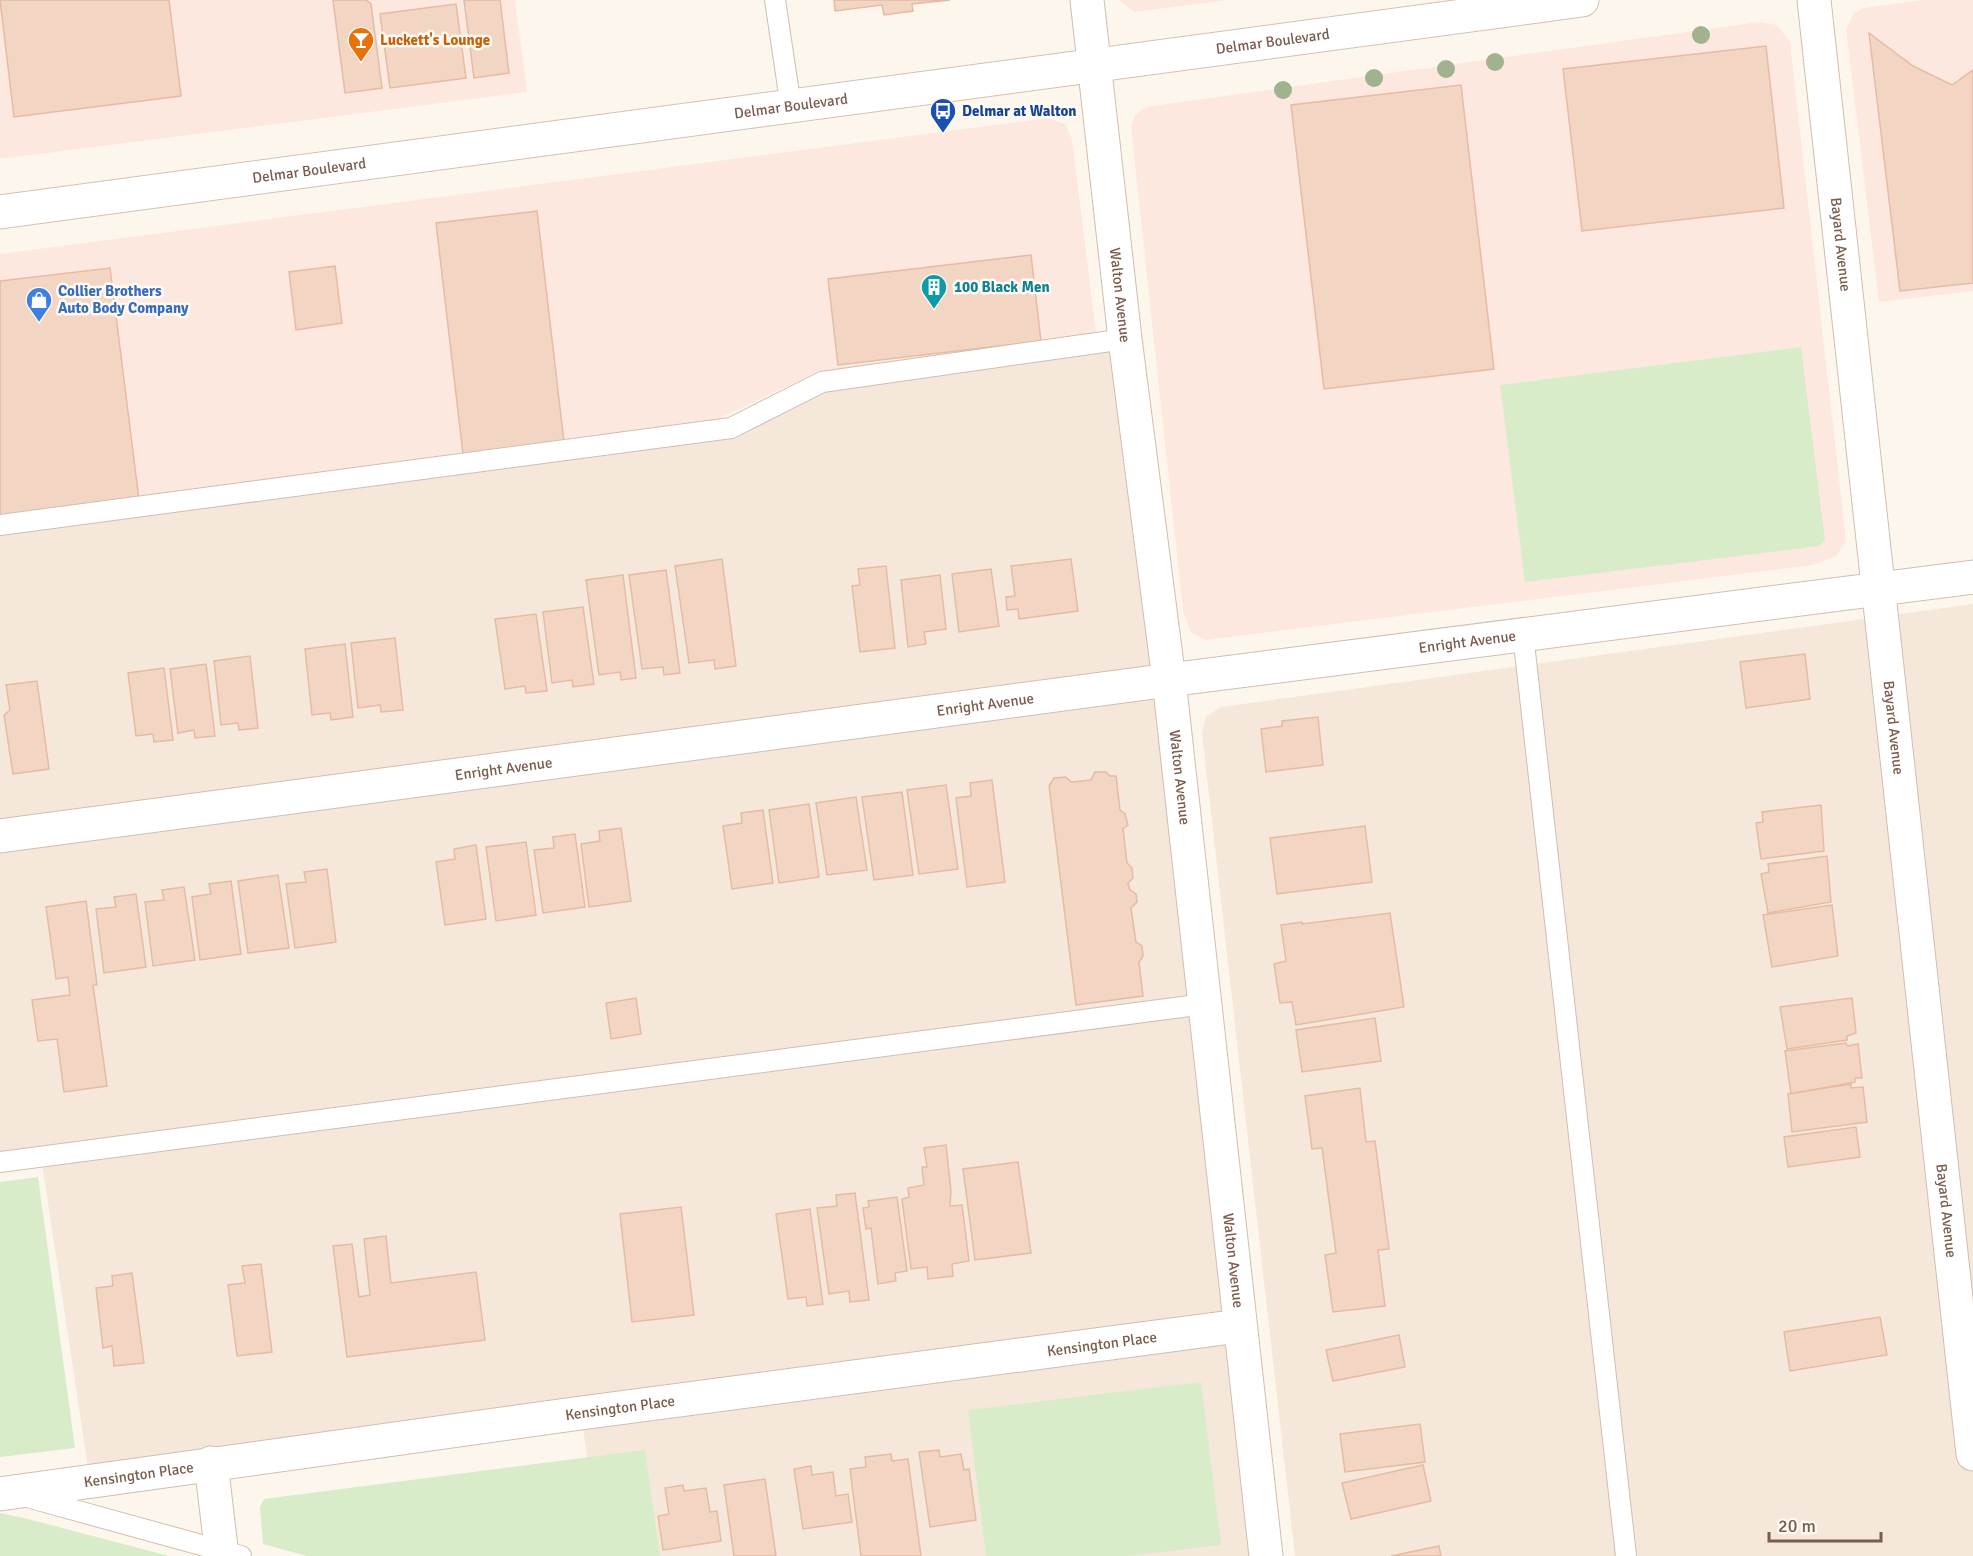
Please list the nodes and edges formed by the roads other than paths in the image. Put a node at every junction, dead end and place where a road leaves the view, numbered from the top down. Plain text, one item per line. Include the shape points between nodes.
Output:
1 (775, 0) edge
2 (1087, 0) edge
3 (1582, 0) edge
4 (1814, 0) edge
5 (1094, 67) junction
6 (791, 108) junction
7 (0, 212) edge
8 (1125, 339) junction
9 (0, 525) edge
10 (1973, 577) edge
11 (1878, 589) junction
12 (1523, 634) junction
13 (1169, 680) junction
14 (0, 836) edge
15 (1205, 1004) junction
16 (0, 1162) edge
17 (1239, 1326) junction
18 (1973, 1455) edge
19 (211, 1463) junction
20 (4, 1492) edge
21 (228, 1554) edge
22 (1266, 1556) edge
23 (1626, 1556) edge

1 - 6 lane
2 - 5 street, Walton Avenue
3 - 5 street, Delmar Boulevard
4 - 11 street, Bayard Avenue
5 - 6 street, Delmar Boulevard
5 - 8 street, Walton Avenue
6 - 7 street, Delmar Boulevard
8 - 9 lane via 822,382 731,428
8 - 13 street, Walton Avenue
10 - 11 street, Enright Avenue
11 - 12 street, Enright Avenue
11 - 18 street, Bayard Avenue
12 - 13 street, Enright Avenue
12 - 23 lane
13 - 14 street, Enright Avenue
13 - 15 street, Walton Avenue
15 - 16 lane
15 - 17 street, Walton Avenue
17 - 19 street, Kensington Place
17 - 22 street, Walton Avenue
19 - 20 street, Kensington Place
19 - 21 street
20 - 21 lane

